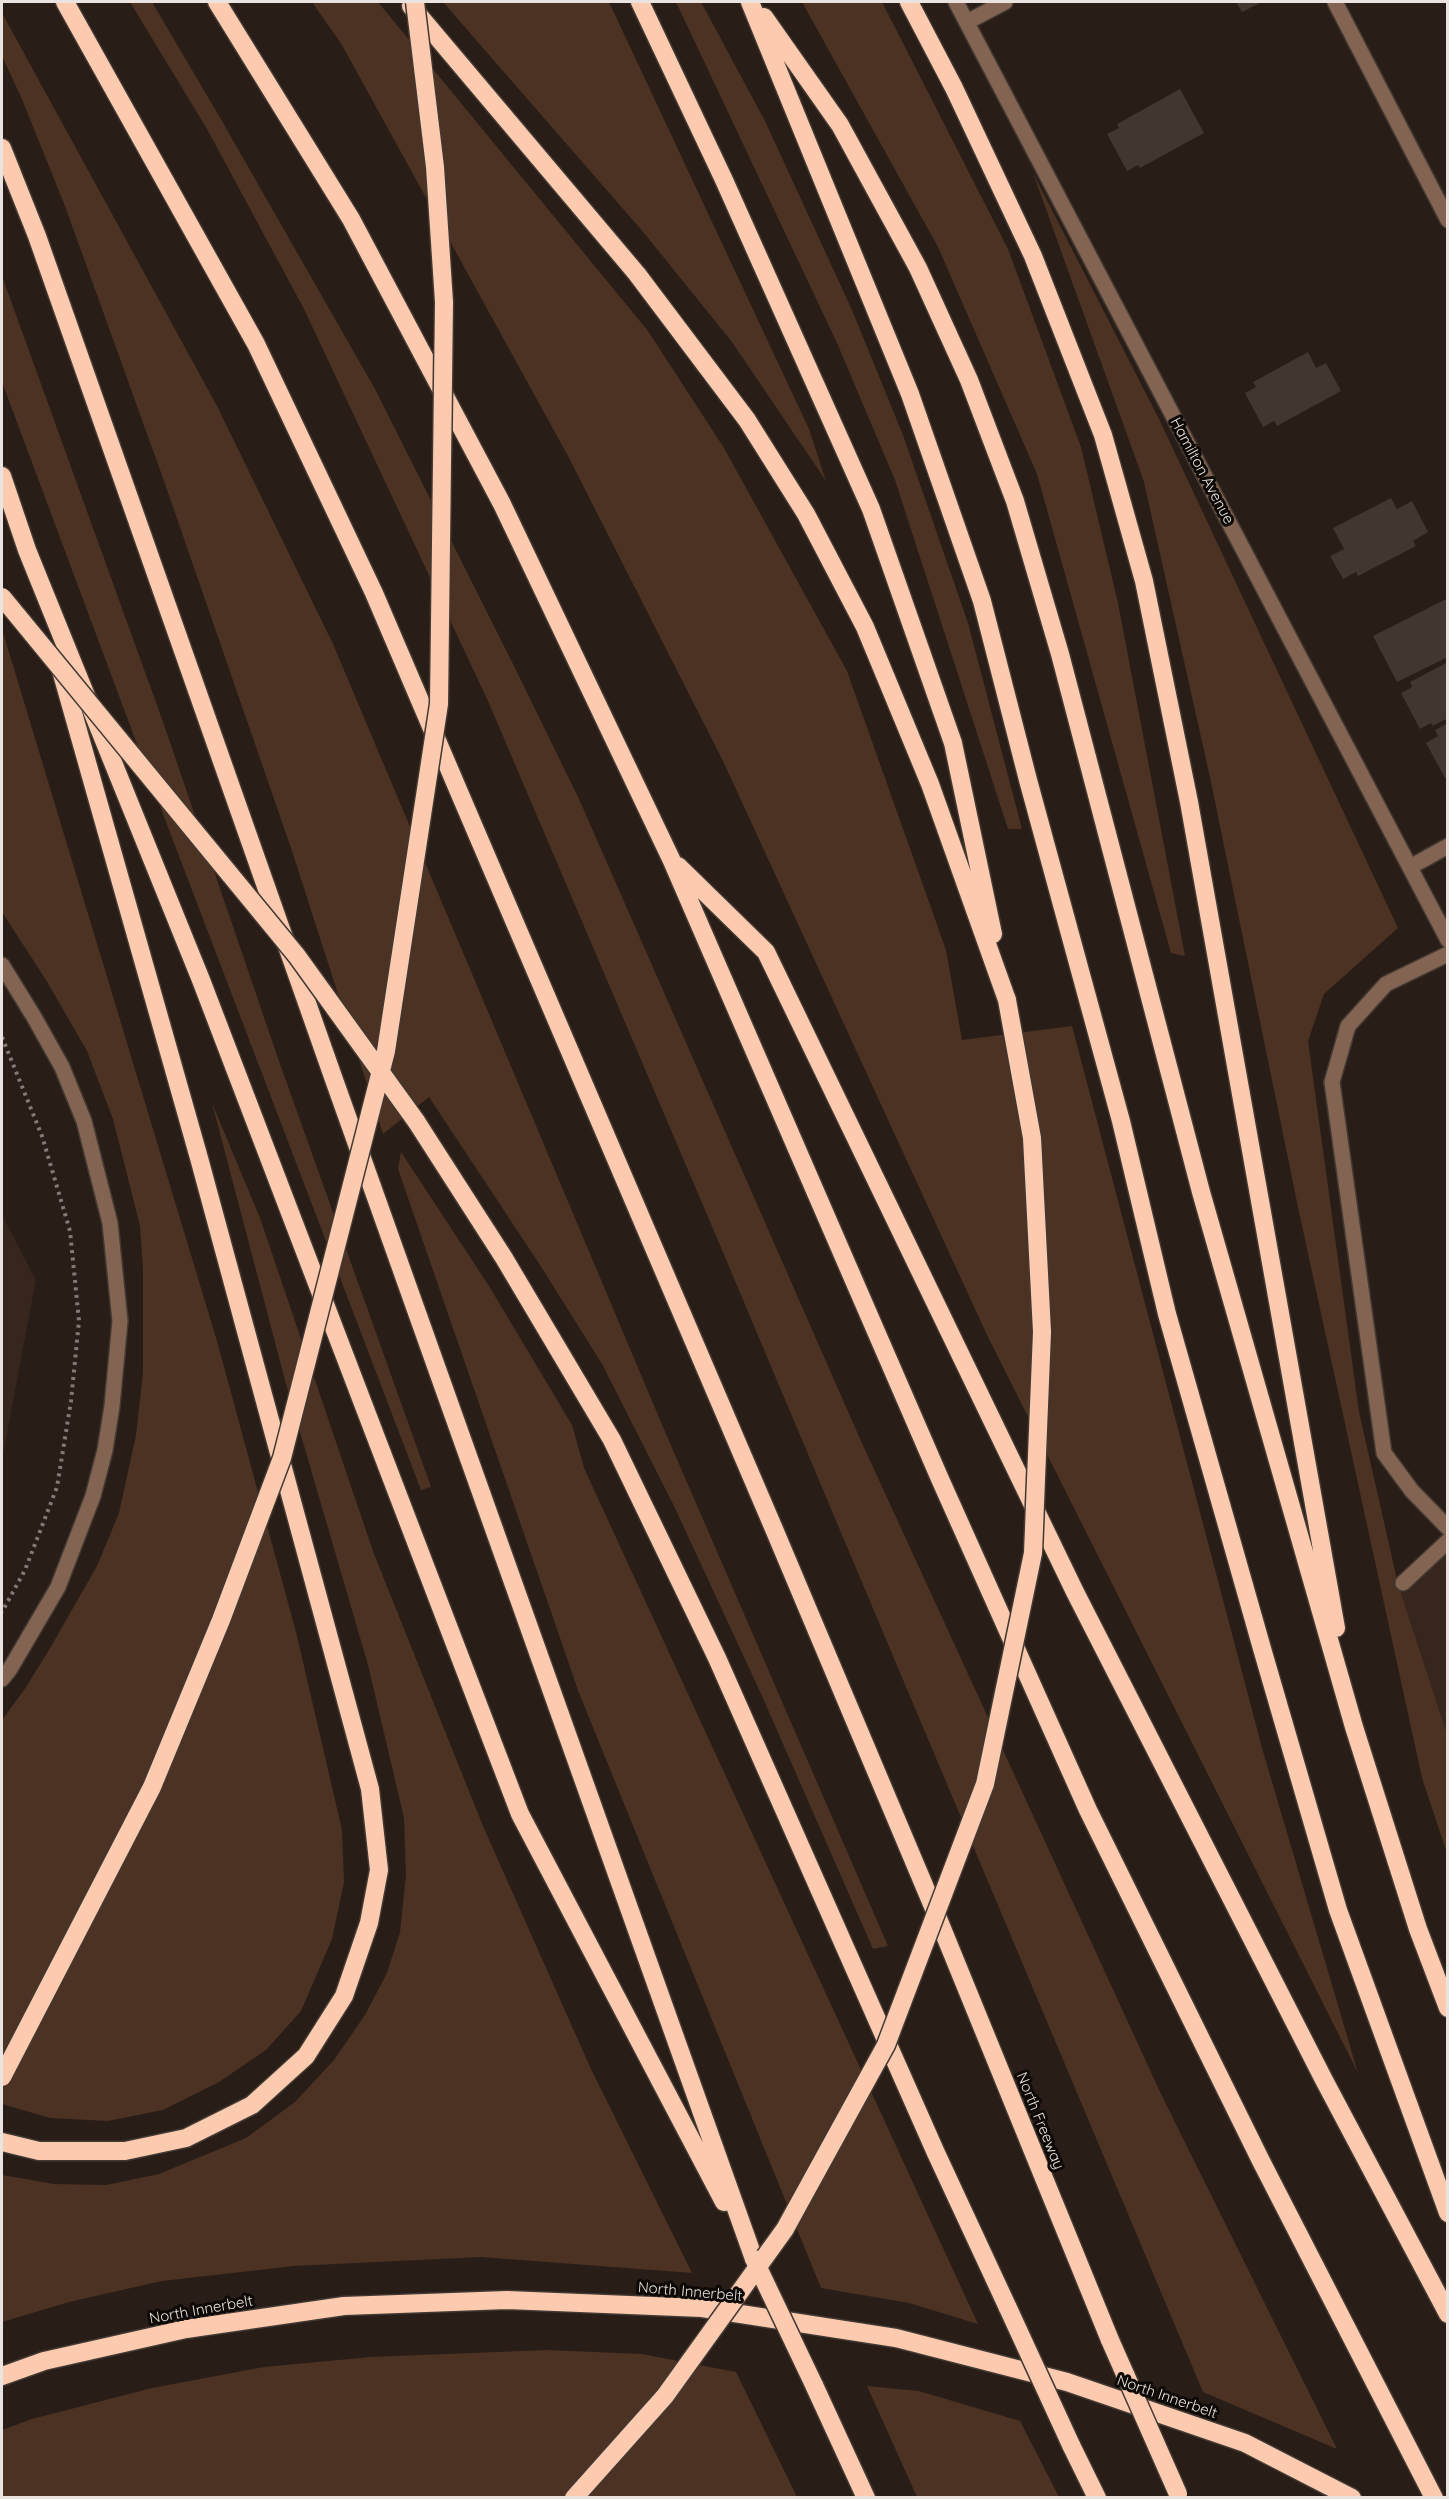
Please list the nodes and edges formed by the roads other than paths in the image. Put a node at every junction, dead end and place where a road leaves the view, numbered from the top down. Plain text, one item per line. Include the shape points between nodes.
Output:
1 (64, 2) edge
2 (218, 2) edge
3 (407, 2) edge
4 (415, 2) edge
5 (640, 2) edge
6 (752, 2) edge
7 (909, 2) edge
8 (956, 2) edge
9 (1005, 2) edge
10 (1335, 2) edge
11 (967, 22) junction
12 (2, 148) edge
13 (1448, 220) edge
14 (2, 476) edge
15 (27, 550) junction
16 (2, 597) edge
17 (1448, 846) edge
18 (672, 861) junction
19 (1410, 867) junction
20 (1448, 940) edge
21 (1448, 954) edge
22 (2, 965) edge
23 (1007, 1000) junction
24 (1448, 1528) edge
25 (1448, 1541) edge
26 (1403, 1583) dead end
27 (2, 1679) edge
28 (1353, 1727) junction
29 (1448, 2008) edge
30 (2, 2077) edge
31 (2, 2142) edge
32 (1448, 2213) edge
33 (754, 2259) junction
34 (1448, 2314) edge
35 (2, 2376) edge
36 (1178, 2496) edge
37 (574, 2498) edge
38 (866, 2498) edge
39 (1097, 2498) edge
40 (1352, 2498) edge
41 (1434, 2498) edge

1 - 36 highway, North Freeway, bridge via 256,344 374,593 765,1507
2 - 18 highway via 351,219 502,504
3 - 23 highway via 637,274 747,420 806,514 866,627 930,784
4 - 30 highway, bridge via 435,167 444,302 439,704 386,1051 282,1458 152,1787
5 - 23 highway via 871,509 953,743
6 - 28 highway via 840,125 918,268 969,380 1015,501 1060,654 1205,1203
6 - 32 highway via 910,394 982,600 1121,1121 1167,1314 1266,1663 1338,1910
7 - 28 highway via 1033,256 1103,435 1144,581 1189,802
8 - 11 street, Hamilton Avenue
9 - 11 street
10 - 13 street
11 - 19 street, Hamilton Avenue
12 - 33 highway via 37,236
14 - 15 highway
15 - 31 highway via 196,1147 370,1789 379,1870 369,1923 344,1996 306,2056 252,2105 186,2138 125,2151 39,2151
15 - 33 highway via 201,980 520,1814
16 - 39 highway, bridge via 297,956 416,1121 504,1258 612,1440 717,1658 936,2153
17 - 19 street
18 - 34 highway via 766,952 1076,1592 1324,2080
18 - 41 highway via 1088,1810 1261,2161
19 - 20 street, Hamilton Avenue
21 - 24 street via 1386,984 1348,1026 1332,1082 1384,1453 1412,1491
22 - 27 street via 62,1067 84,1121 110,1223 120,1321 112,1406 93,1496 58,1587
23 - 37 highway, bridge via 1032,1138 1042,1332 1033,1552 984,1784 886,2045 785,2229 665,2396
25 - 26 street
28 - 29 highway via 1418,1929
33 - 38 highway, bridge
35 - 40 highway, North Innerbelt via 44,2361 186,2328 344,2306 507,2300 702,2308 897,2338 1067,2382 1245,2443

